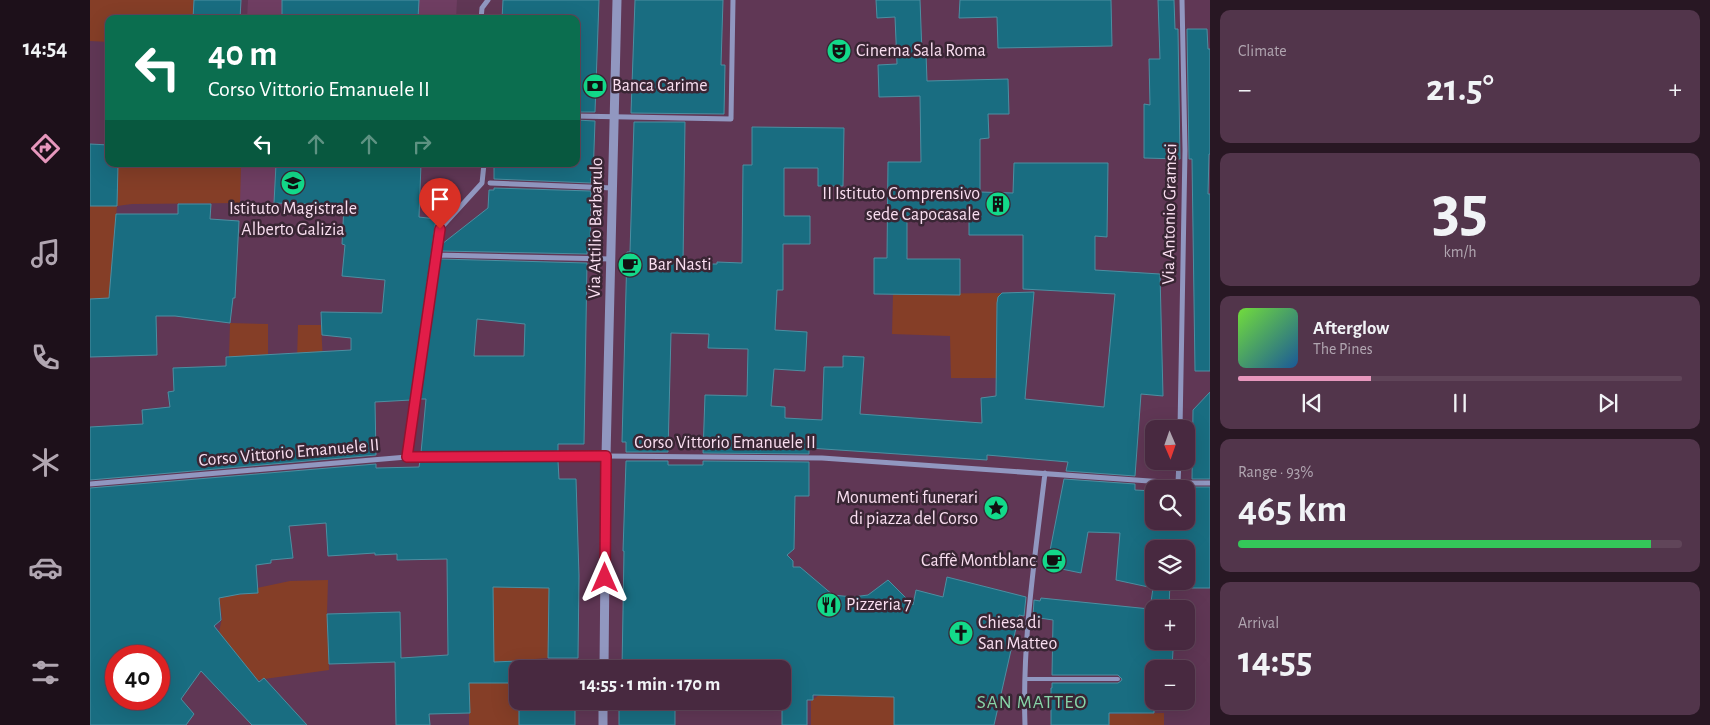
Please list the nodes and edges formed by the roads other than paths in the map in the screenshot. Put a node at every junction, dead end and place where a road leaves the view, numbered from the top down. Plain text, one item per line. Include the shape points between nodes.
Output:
1 (488, 0) edge
2 (617, 0) edge
3 (733, 0) edge
4 (1182, 0) edge
5 (481, 15) edge
6 (580, 116) edge
7 (614, 117) junction
8 (484, 167) edge
9 (490, 183) dead end
10 (613, 188) junction
11 (436, 255) junction
12 (611, 259) junction
13 (1180, 420) edge
14 (606, 456) junction
15 (407, 457) junction
16 (1045, 473) junction
17 (1145, 481) edge
18 (1195, 483) edge
19 (1210, 483) edge
20 (90, 484) edge
21 (604, 660) edge
22 (1024, 679) junction
23 (1118, 679) dead end
24 (603, 710) edge
25 (603, 725) edge
26 (1024, 725) edge

1 - 5 street
2 - 7 street, Via Attilio Barbarulo
3 - 7 street via 731,119
4 - 13 street, Via Antonio Gramsci via 1185,150
6 - 7 street
7 - 10 street, Via Attilio Barbarulo
8 - 11 street via 482,183 440,229
9 - 10 street
10 - 12 street, Via Attilio Barbarulo
11 - 12 street
11 - 15 street
12 - 14 street, Via Attilio Barbarulo
14 - 15 street, Corso Vittorio Emanuele II
14 - 16 street, Corso Vittorio Emanuele II via 822,458
14 - 21 street, Via Attilio Barbarulo
15 - 20 street, Corso Vittorio Emanuele II
16 - 17 street, Corso Vittorio Emanuele II
16 - 22 street
18 - 19 street, Corso Vittorio Emanuele II
22 - 23 lane
22 - 26 street
24 - 25 street

